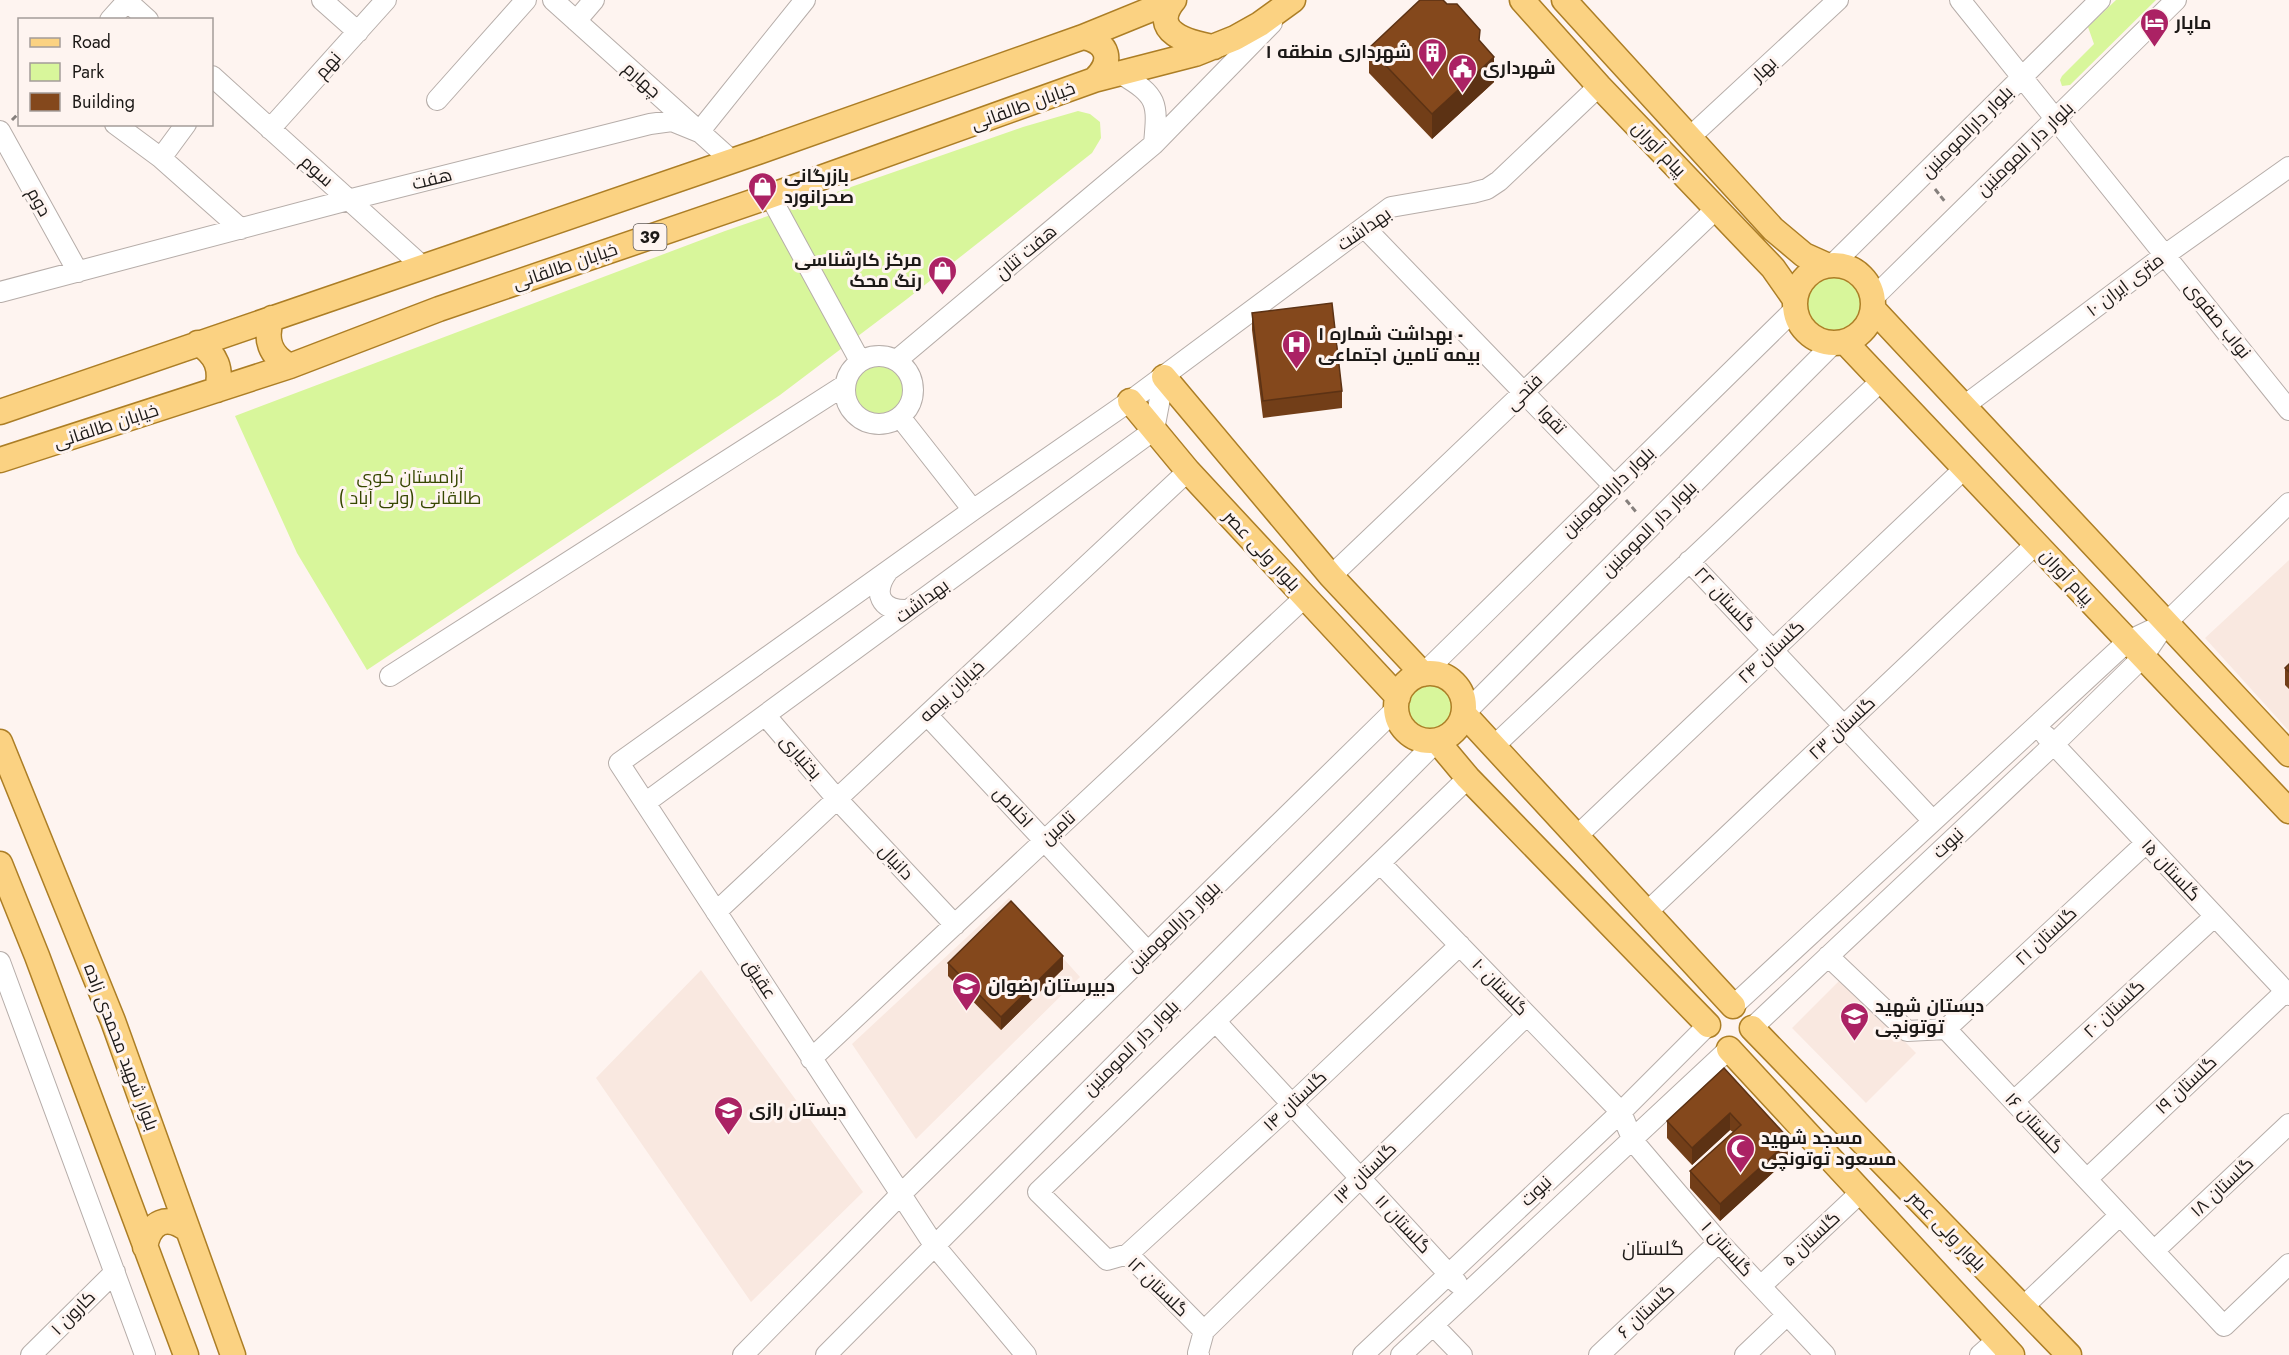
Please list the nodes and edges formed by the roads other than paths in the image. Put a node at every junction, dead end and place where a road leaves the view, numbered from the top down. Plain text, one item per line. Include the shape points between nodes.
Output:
1 (127, 0) edge
2 (322, 0) edge
3 (386, 0) edge
4 (526, 0) edge
5 (553, 0) edge
6 (594, 0) edge
7 (805, 0) edge
8 (1174, 0) edge
9 (1293, 0) edge
10 (1522, 0) edge
11 (1838, 0) edge
12 (1960, 0) edge
13 (2100, 0) edge
14 (2176, 0) edge
15 (1573, 3) edge
16 (112, 18) edge
17 (146, 18) edge
18 (576, 21) junction
19 (358, 32) junction
20 (1083, 37) junction
21 (1214, 47) junction
22 (1121, 74) junction
23 (2023, 77) junction
24 (1094, 80) junction
25 (214, 83) edge
26 (1599, 86) junction
27 (437, 100) dead end
28 (2056, 118) junction
29 (118, 126) edge
30 (185, 126) edge
31 (270, 129) junction
32 (0, 131) edge
33 (699, 132) junction
34 (1690, 137) junction
35 (1154, 144) junction
36 (161, 158) junction
37 (731, 160) junction
38 (2289, 167) edge
39 (770, 196) junction
40 (348, 200) junction
41 (1716, 208) junction
42 (1364, 227) junction
43 (240, 229) junction
44 (1789, 244) junction
45 (2165, 255) junction
46 (1829, 264) junction
47 (422, 266) junction
48 (1773, 267) junction
49 (78, 272) junction
50 (0, 292) edge
51 (1873, 303) junction
52 (1794, 304) junction
53 (272, 318) junction
54 (198, 343) junction
55 (1840, 343) junction
56 (897, 360) junction
57 (860, 361) junction
58 (290, 366) junction
59 (1164, 377) junction
60 (1882, 380) junction
61 (845, 385) junction
62 (217, 390) junction
63 (1525, 391) junction
64 (1130, 401) junction
65 (1964, 406) junction
66 (2, 410) edge
67 (2289, 410) edge
68 (900, 417) junction
69 (1154, 430) junction
70 (0, 460) edge
71 (1965, 468) junction
72 (1188, 471) junction
73 (1614, 486) junction
74 (2289, 503) edge
75 (973, 510) junction
76 (2036, 544) junction
77 (1689, 561) junction
78 (888, 571) junction
79 (1331, 576) junction
80 (1305, 597) junction
81 (908, 610) junction
82 (2166, 623) junction
83 (2135, 649) junction
84 (1773, 650) junction
85 (1423, 674) junction
86 (390, 676) dead end
87 (1397, 703) junction
88 (1464, 714) junction
89 (765, 715) junction
90 (927, 715) junction
91 (2037, 725) junction
92 (1844, 726) junction
93 (1437, 741) junction
94 (0, 742) edge
95 (2053, 745) junction
96 (1494, 746) junction
97 (2289, 754) edge
98 (619, 763) joint
99 (1468, 778) junction
100 (837, 799) junction
101 (645, 803) junction
102 (2289, 811) edge
103 (1933, 821) junction
104 (1577, 836) junction
105 (1044, 841) junction
106 (2146, 843) junction
107 (1380, 863) junction
108 (0, 864) edge
109 (716, 912) junction
110 (1647, 912) junction
111 (2215, 916) junction
112 (954, 925) junction
113 (1460, 945) junction
114 (1148, 952) junction
115 (1827, 956) junction
116 (0, 962) edge
117 (2287, 993) edge
118 (1733, 1006) junction
119 (1527, 1015) junction
120 (1216, 1022) junction
121 (1708, 1024) junction
122 (1752, 1028) junction
123 (1946, 1029) junction
124 (1729, 1049) junction
125 (811, 1059) junction
126 (2014, 1101) junction
127 (1292, 1104) junction
128 (1621, 1112) junction
129 (2289, 1124) edge
130 (1633, 1141) junction
131 (1360, 1178) junction
132 (2087, 1179) junction
133 (1860, 1193) junction
134 (900, 1195) junction
135 (2120, 1215) junction
136 (188, 1230) junction
137 (1719, 1242) junction
138 (934, 1245) junction
139 (145, 1247) junction
140 (2154, 1251) junction
141 (1128, 1254) junction
142 (2289, 1264) edge
143 (116, 1272) junction
144 (1448, 1274) junction
145 (1761, 1286) junction
146 (1467, 1294) junction
147 (2022, 1308) junction
148 (1787, 1315) junction
149 (1433, 1325) junction
150 (1204, 1331) junction
151 (1996, 1350) edge
152 (31, 1355) edge
153 (145, 1355) edge
154 (186, 1355) edge
155 (232, 1355) edge
156 (743, 1355) edge
157 (826, 1355) edge
158 (1026, 1355) edge
159 (1199, 1355) edge
160 (1362, 1355) edge
161 (1401, 1355) edge
162 (1461, 1355) edge
163 (1599, 1355) edge
164 (1745, 1355) edge
165 (1825, 1355) edge
166 (2069, 1355) edge

1 - 16 street
1 - 17 street
2 - 19 street
3 - 19 street, نهم
4 - 27 street
5 - 18 street, چهارم
6 - 18 street
7 - 33 street
8 - 20 main road
8 - 21 main road via 1165,20 1171,31 1193,44
9 - 21 main road, خیابان طالقانی / 39 via 1260,24
9 - 35 street, هفت تنان
10 - 26 main road, پیام آوران
11 - 34 street, بهار
12 - 23 street
13 - 23 street, بلوار دارالمومنین
14 - 28 street, بلوار دار المومنین
15 - 34 main road, پیام آوران
18 - 33 street, چهارم
19 - 31 street, نهم
20 - 24 main road via 1095,39 1104,48 1107,60 1103,72
20 - 37 main road
21 - 22 main road, خیابان طالقانی / 39
22 - 24 main road, خیابان طالقانی / 39
22 - 35 street via 1154,100
23 - 28 street, نواب صفوی
23 - 46 street, بلوار دارالمومنین
24 - 39 main road, خیابان طالقانی / 39
25 - 31 street, سوم
26 - 41 main road, پیام آوران
26 - 42 street, بهداشت via 1487,189 1391,207
28 - 45 street, نواب صفوی
28 - 51 street, بلوار دار المومنین
29 - 36 street
30 - 36 street
31 - 40 street, سوم
32 - 49 street, دوم
33 - 37 street, چهارم
33 - 40 street, هفت via 672,121 650,124
34 - 44 main road, پیام آوران
35 - 56 street, هفت تنان
36 - 43 street
37 - 47 main road
38 - 45 street, ۱۰ متری ایران
39 - 57 street
39 - 58 main road, خیابان طالقانی / 39 via 439,309
40 - 43 street, هفت
40 - 47 street, سوم
41 - 48 main road, پیام آوران
41 - 63 street, فتحی
42 - 59 street, بهداشت
42 - 63 street, تقوا
43 - 49 street, هفت
44 - 46 main road, پیام آوران via 1804,255
44 - 48 main road via 1787,261
45 - 65 street, ۱۰ متری ایران
45 - 67 street, نواب صفوی
46 - 51 main road via 1855,270 1869,287
46 - 52 main road via 1812,270 1804,278
47 - 53 main road
48 - 52 main road, پیام آوران
49 - 50 street, هفت
51 - 55 main road via 1864,329
51 - 65 main road
52 - 55 main road via 1804,330 1812,337
52 - 73 street, بلوار دارالمومنین
53 - 54 main road
53 - 58 main road via 267,337 270,347
54 - 62 main road via 215,358 219,368
54 - 66 main road
55 - 60 main road, پیام آوران
55 - 88 street, بلوار دار المومنین
56 - 57 street via 875,355
56 - 68 street via 906,367 914,388 908,409
57 - 61 street via 848,374
58 - 62 main road, خیابان طالقانی / 39
59 - 64 street, بهداشت
59 - 69 street
59 - 79 main road, بلوار ولی عصر
60 - 71 main road, پیام آوران
60 - 77 street
61 - 68 street via 849,407 866,422 890,423
61 - 86 street
62 - 70 main road, خیابان طالقانی / 39
63 - 73 street, تقوا
63 - 79 street, فتحی
64 - 69 main road, بلوار ولی عصر
64 - 75 street, بهداشت
65 - 82 main road
68 - 75 street
69 - 72 main road, بلوار ولی عصر
69 - 81 street, بهداشت
71 - 76 main road, پیام آوران
71 - 84 street, گلستان ۲۴
72 - 80 main road, بلوار ولی عصر
72 - 90 street, خیابان بیمه
73 - 85 street, بلوار دارالمومنین
74 - 82 street
75 - 78 street, بهداشت
76 - 83 main road, پیام آوران
76 - 92 street, گلستان ۲۳
77 - 84 street, گلستان ۲۲
77 - 96 street
78 - 81 street via 882,580 881,598 891,609
78 - 98 street, بهداشت
79 - 85 main road, بلوار ولی عصر
80 - 87 main road, بلوار ولی عصر
80 - 105 street, تامین
81 - 89 street, بهداشت
82 - 83 street
82 - 97 main road
83 - 91 street, نبوت
83 - 95 street, نبوت
83 - 102 main road, پیام آوران
84 - 92 street, گلستان ۲۲
84 - 104 street, گلستان ۲۴
85 - 87 main road via 1403,687
85 - 88 main road via 1434,673 1455,682 1461,692
87 - 93 main road via 1405,730 1425,742
87 - 114 street, بلوار دارالمومنین
88 - 93 main road via 1455,732
88 - 96 main road
89 - 100 street, بختیاری
89 - 101 street, بهداشت
90 - 100 street, خیابان بیمه
90 - 105 street, اخلاص
91 - 95 street, گلستان ۱۵
91 - 103 street, نبوت
92 - 103 street, گلستان ۲۲
92 - 110 street, گلستان ۲۳
93 - 99 main road
93 - 138 street, بلوار دار المومنین
94 - 136 main road, بلوار شهید محمدی زاده via 113,1021
95 - 106 street, گلستان ۱۵
95 - 115 street, نبوت
96 - 104 main road
98 - 101 street, عقیق
99 - 107 street
99 - 121 main road
100 - 109 street, خیابان بیمه
100 - 112 street, دانیال
101 - 109 street, عقیق
103 - 118 street, نبوت
104 - 110 main road
105 - 112 street, تامین
105 - 114 street, اخلاص
106 - 111 street, گلستان ۱۵
106 - 123 street, گلستان ۲۱
107 - 113 street, گلستان ۱۰
107 - 120 street
108 - 139 main road
109 - 125 street, عقیق
110 - 118 main road
111 - 117 street, گلستان ۱۵
111 - 126 street, گلستان ۲۰
112 - 125 street, تامین
113 - 119 street, گلستان ۱۰
113 - 127 street, گلستان ۱۴
114 - 134 street, بلوار دارالمومنین
115 - 122 street, نبوت
115 - 123 street via 1907,1031
116 - 143 street
117 - 132 street, گلستان ۱۹
118 - 121 main road via 1714,1012
118 - 122 main road via 1748,1016
119 - 128 street, گلستان ۱۰
119 - 131 street, گلستان ۱۳
120 - 127 street, گلستان ۱۱
120 - 141 street, گلستان ۱۲ via 1038,1192 1107,1260
121 - 124 main road via 1711,1039
121 - 128 street, نبوت
122 - 124 main road via 1742,1046
122 - 147 main road, بلوار ولی عصر
123 - 126 street, گلستان ۱۶
124 - 130 street, نبوت
124 - 133 main road, بلوار ولی عصر
125 - 134 street, عقیق
126 - 132 street, گلستان ۱۶
127 - 131 street, گلستان ۱۱
127 - 141 street, گلستان ۱۴
128 - 130 street, گلستان ۱
128 - 144 street, نبوت
129 - 140 street, گلستان ۱۸
130 - 137 street, گلستان ۱
130 - 146 street, نبوت
131 - 144 street, گلستان ۱۱
131 - 150 street, گلستان ۱۳
132 - 135 street, گلستان ۱۶
133 - 145 street, گلستان ۵
133 - 151 main road, بلوار ولی عصر
134 - 138 street, عقیق
134 - 156 street
135 - 140 street, گلستان ۱۶
135 - 147 street
136 - 139 main road via 166,1221 151,1230
136 - 155 main road, بلوار شهید محمدی زاده
137 - 145 street, گلستان ۱
137 - 163 street, گلستان ۶
138 - 157 street, بلوار دار المومنین
138 - 158 street
139 - 154 main road
140 - 142 street, گلستان ۱۶ via 2224,1326
141 - 150 street, گلستان ۱۲
143 - 152 street, کارون ۱
143 - 153 street
144 - 146 street, گلستان ۱۱
144 - 160 street, نبوت
145 - 148 street, گلستان ۱
146 - 149 street, نبوت
147 - 166 main road, بلوار ولی عصر
148 - 164 street
148 - 165 street, گلستان ۱
149 - 161 street, نبوت
149 - 162 street
150 - 159 street, گلستان ۱۲

